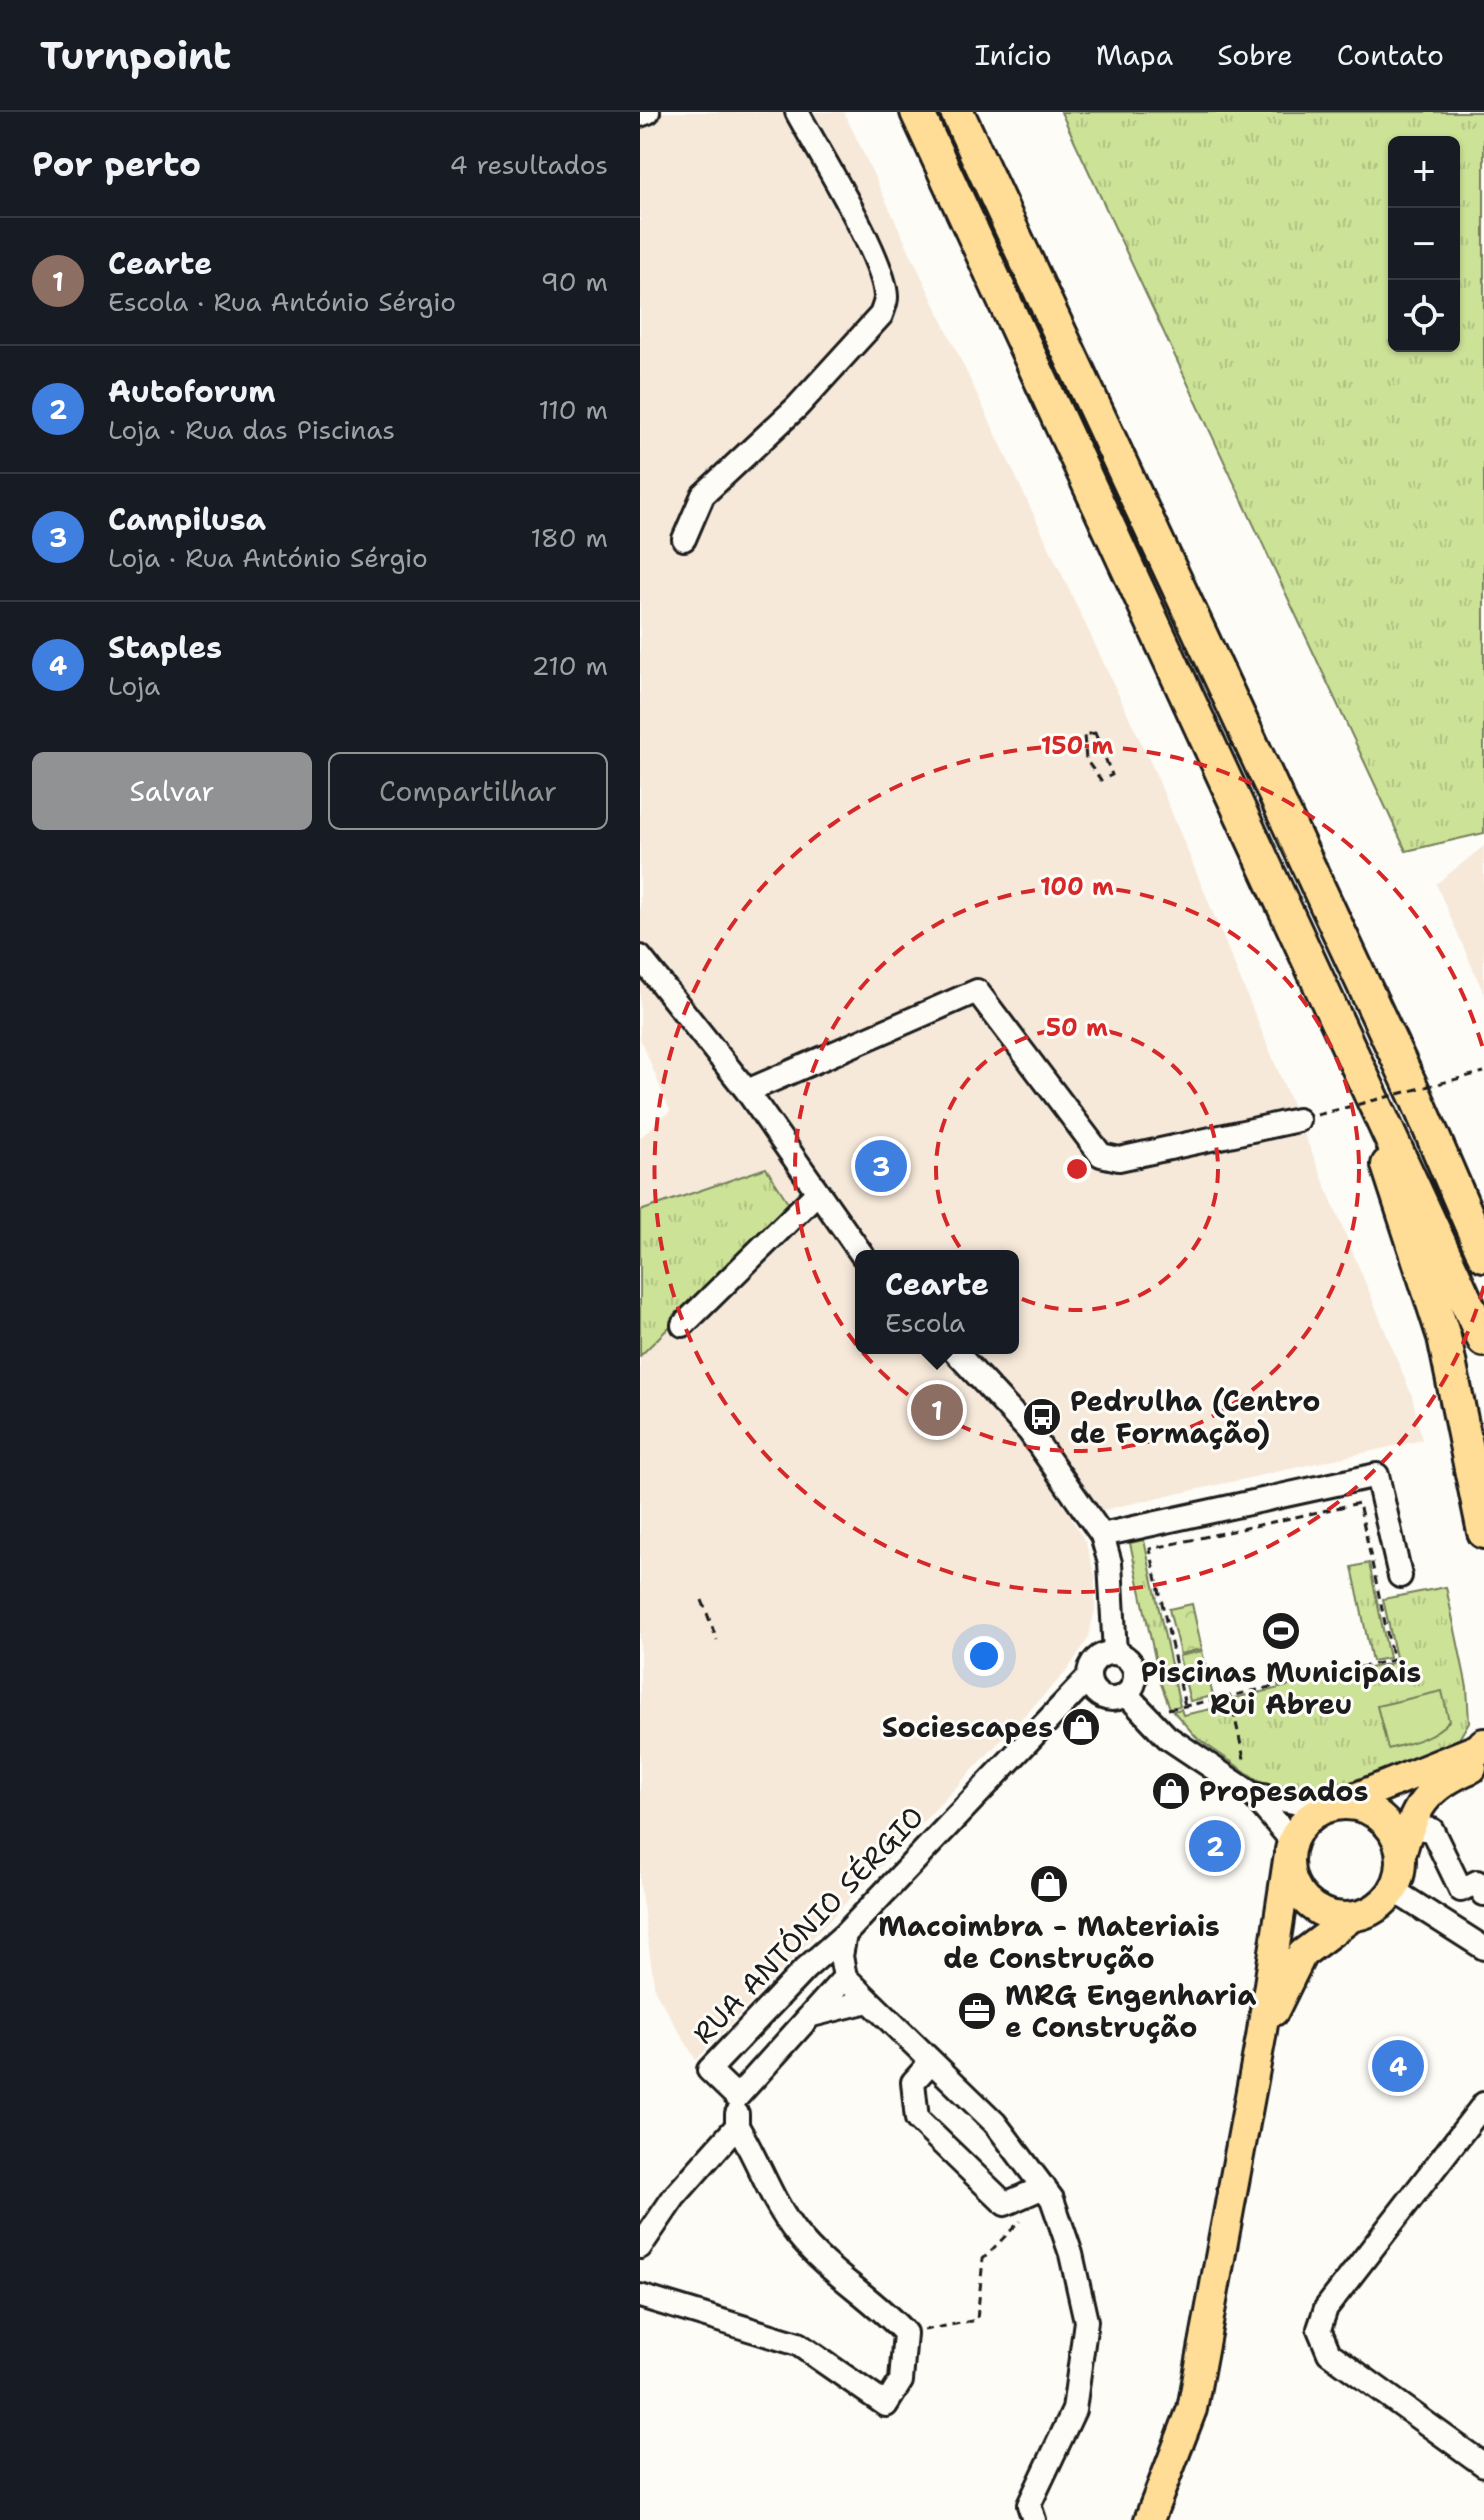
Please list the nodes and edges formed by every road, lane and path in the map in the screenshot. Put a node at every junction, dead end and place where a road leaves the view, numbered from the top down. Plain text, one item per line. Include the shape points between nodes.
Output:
1 (648, 112) edge
2 (797, 112) edge
3 (917, 112) edge
4 (957, 112) edge
5 (640, 115) edge
6 (684, 539) dead end
7 (1112, 775) joint
8 (640, 957) edge
9 (1484, 1072) edge
10 (1369, 1084) junction
11 (747, 1091) junction
12 (1416, 1097) junction
13 (1308, 1118) joint
14 (818, 1192) junction
15 (1484, 1202) edge
16 (859, 1250) edge
17 (1484, 1255) edge
18 (683, 1325) dead end
19 (1484, 1340) edge
20 (958, 1354) edge
21 (1484, 1532) edge
22 (1102, 1535) junction
23 (1400, 1576) dead end
24 (702, 1600) dead end
25 (717, 1640) dead end
26 (1115, 1653) junction
27 (1089, 1677) junction
28 (1126, 1694) junction
29 (1230, 1696) junction
30 (1484, 1750) edge
31 (1252, 1794) junction
32 (1331, 1807) junction
33 (1409, 1827) junction
34 (1290, 1851) junction
35 (1401, 1855) junction
36 (1393, 1890) junction
37 (1484, 1894) edge
38 (1353, 1916) junction
39 (845, 1934) junction
40 (1483, 1946) edge
41 (805, 1969) junction
42 (839, 1984) junction
43 (868, 2001) junction
44 (811, 2016) junction
45 (1261, 2037) junction
46 (931, 2062) junction
47 (737, 2097) junction
48 (1484, 2104) edge
49 (737, 2126) junction
50 (1044, 2187) junction
51 (1012, 2229) dead end
52 (640, 2247) edge
53 (640, 2296) edge
54 (921, 2331) dead end
55 (1484, 2465) edge
56 (1034, 2520) edge
57 (1149, 2520) edge

1 - 5 street
2 - 6 street via 877,261 885,304 881,315 797,407 703,495
3 - 10 highway
4 - 12 highway
7 - 7 path via 1095,733 1084,735 1086,760 1101,780
8 - 11 street
9 - 13 path, bridge
10 - 19 highway
10 - 21 highway via 1394,1187 1444,1337
11 - 13 street via 977,991 1101,1155 1119,1159
11 - 14 street
12 - 15 highway
12 - 17 highway
14 - 16 street
14 - 18 street
20 - 22 street via 1029,1431
22 - 23 street via 1377,1475
22 - 26 street via 1110,1563
24 - 25 path
26 - 27 street via 1096,1659
26 - 28 street via 1125,1657 1135,1675
27 - 28 street via 1102,1697
27 - 39 street, RUA ANTÓNIO SÉRGIO
28 - 31 street via 1167,1737
29 - 29 path via 1185,1706 1150,1548 1359,1503 1393,1660
29 - 31 path
30 - 32 main road
30 - 33 main road via 1432,1790 1413,1812
31 - 32 street
31 - 34 street
32 - 34 main road via 1305,1821
32 - 35 main road via 1355,1805 1386,1823
33 - 35 main road
33 - 37 street via 1432,1830 1461,1890 1477,1882
34 - 38 main road via 1292,1879 1301,1896 1334,1916
34 - 45 main road
35 - 36 main road
36 - 38 main road via 1369,1912
36 - 40 street
38 - 45 main road via 1302,1954
39 - 41 street, RUA ANTÓNIO SÉRGIO
39 - 42 street
41 - 42 street via 821,1971
41 - 47 street, RUA ANTÓNIO SÉRGIO via 709,2070
42 - 43 street
42 - 44 street
43 - 44 street
43 - 46 street
44 - 47 street
45 - 57 main road via 1192,2409
46 - 50 street via 995,2123
46 - 50 street via 913,2082 917,2119 1005,2204
47 - 49 street
48 - 55 street via 1326,2308 1319,2329 1329,2353
49 - 52 street via 674,2197
49 - 53 street via 796,2233 905,2333 901,2381 886,2405 798,2344
50 - 56 street via 1071,2254 1086,2321 1074,2410 1029,2505
51 - 54 path via 983,2259 977,2320

